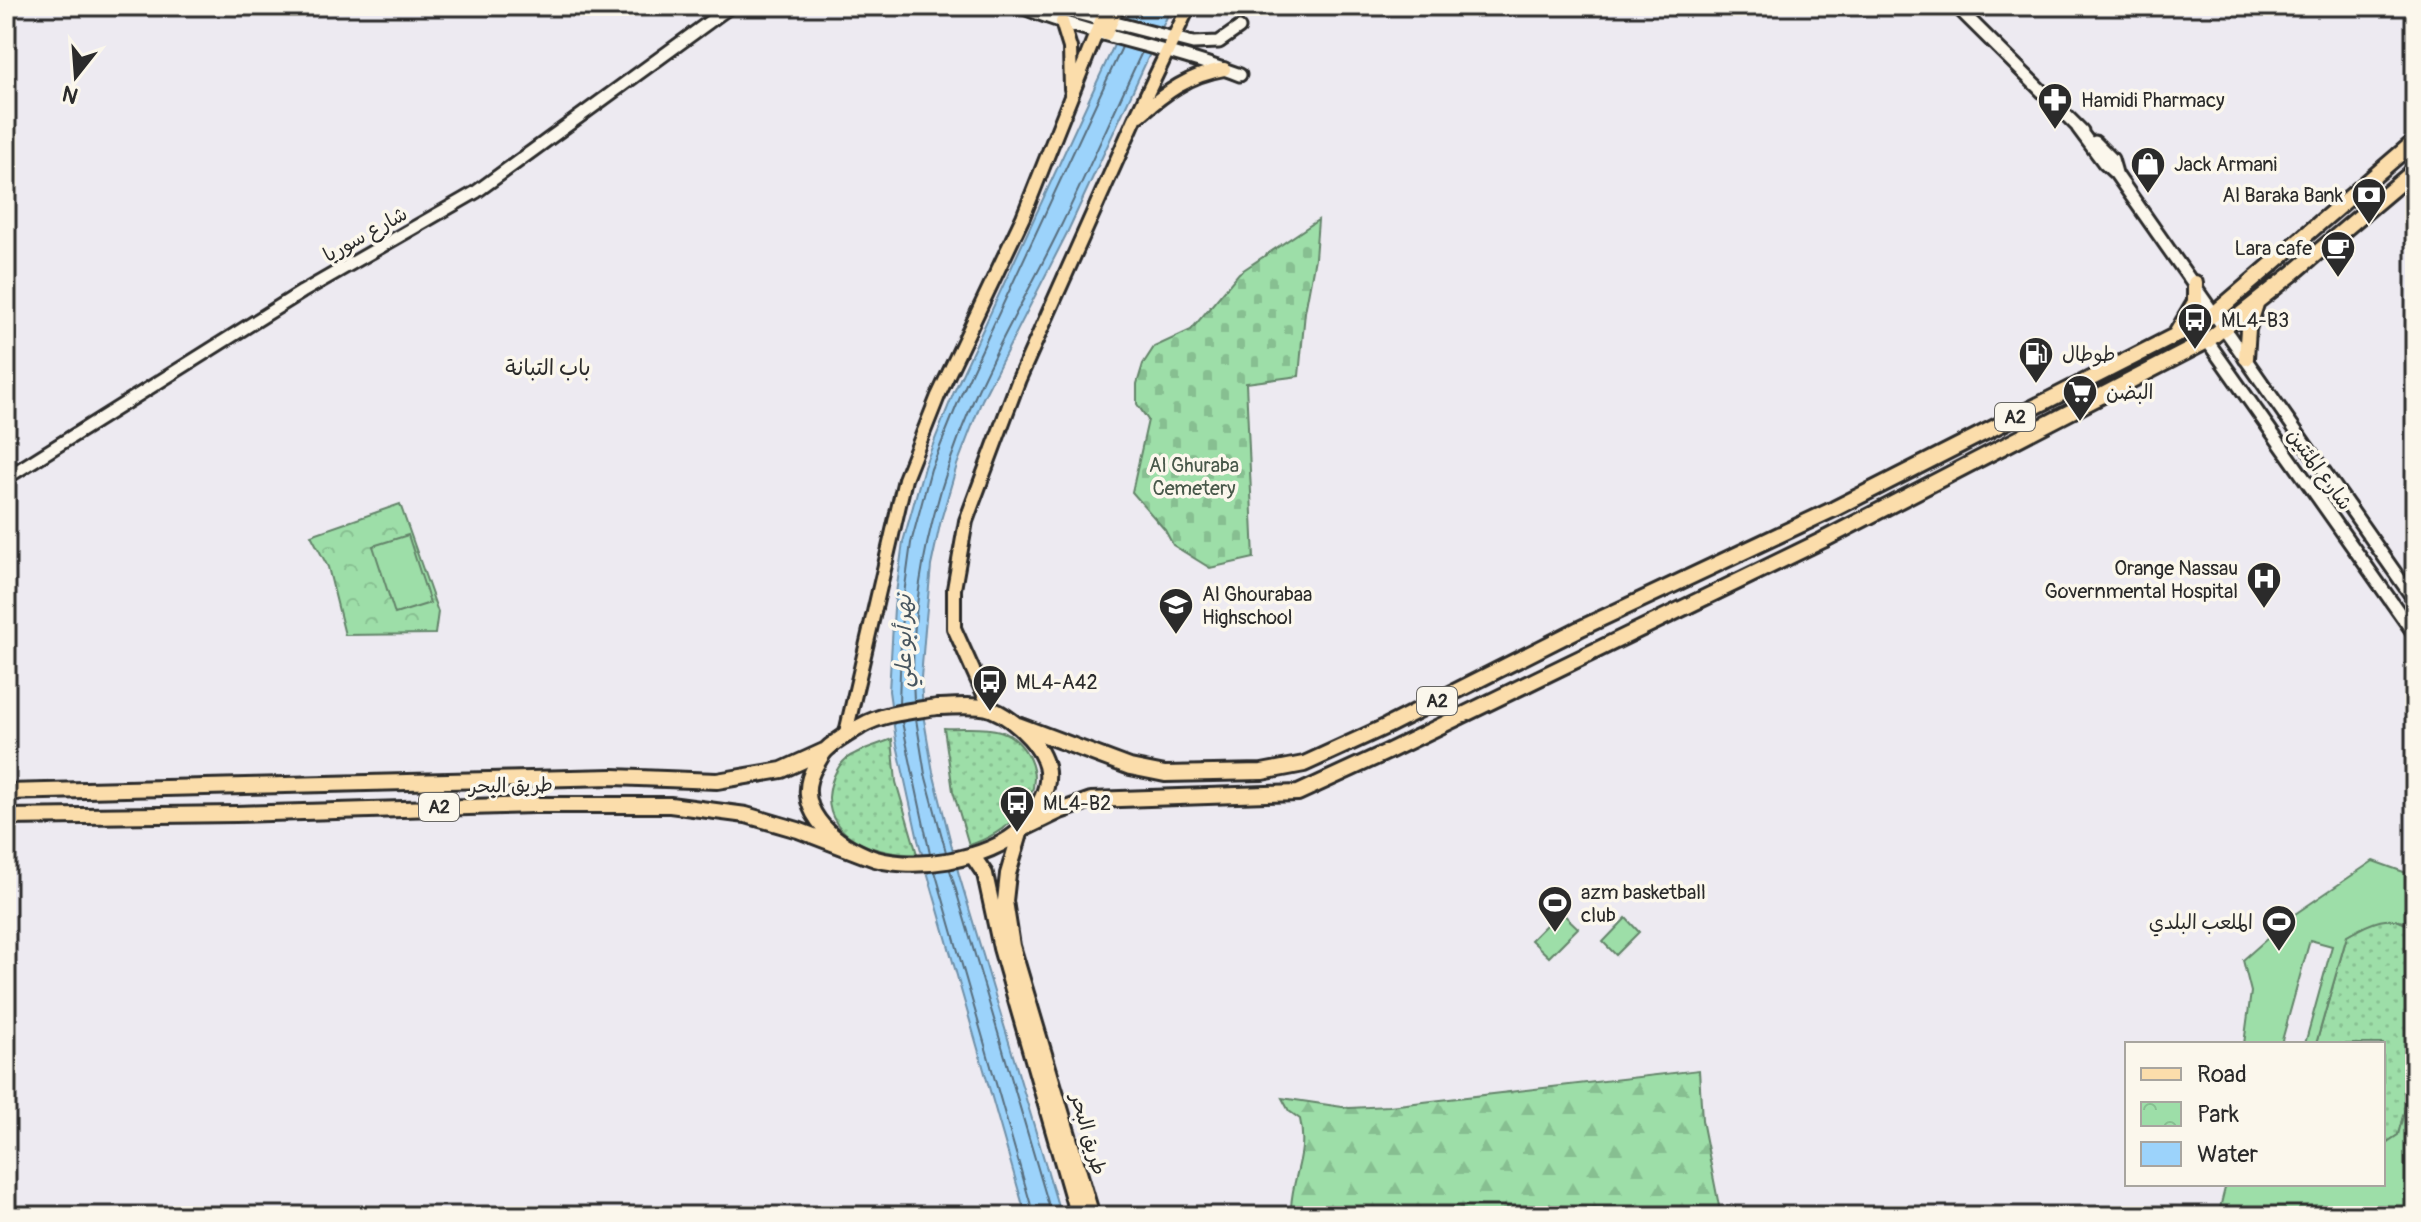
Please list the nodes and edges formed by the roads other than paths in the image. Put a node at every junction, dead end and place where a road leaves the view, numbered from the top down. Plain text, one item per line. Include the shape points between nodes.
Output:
1 (731, 6) edge
2 (1019, 6) edge
3 (1049, 6) edge
4 (1107, 6) edge
5 (1118, 6) edge
6 (1189, 6) edge
7 (1956, 6) edge
8 (1062, 22) junction
9 (1109, 28) junction
10 (1239, 28) dead end
11 (1168, 35) junction
12 (1161, 49) junction
13 (1224, 69) junction
14 (1240, 75) dead end
15 (1071, 99) junction
16 (1135, 119) junction
17 (2415, 141) edge
18 (2415, 170) edge
19 (2195, 283) junction
20 (2257, 303) junction
21 (2215, 313) junction
22 (2196, 325) junction
23 (2225, 328) junction
24 (2174, 336) junction
25 (2207, 341) junction
26 (2246, 358) junction
27 (6, 478) edge
28 (2415, 601) edge
29 (2415, 635) edge
30 (990, 708) junction
31 (1018, 725) junction
32 (1378, 730) junction
33 (845, 737) junction
34 (824, 751) junction
35 (1387, 752) junction
36 (6, 792) edge
37 (6, 817) edge
38 (1021, 830) junction
39 (972, 855) junction
40 (866, 856) junction
41 (1078, 1216) edge
42 (1092, 1216) edge

1 - 27 street, شارع سوريا via 476,192 312,286
2 - 8 street
3 - 9 street
4 - 9 main road
5 - 9 main road
6 - 11 main road
7 - 19 street, شارع المئتين via 2078,128
8 - 9 street
8 - 15 main road via 1070,48
9 - 11 street
9 - 12 street
9 - 15 main road
10 - 11 street via 1210,43
11 - 12 main road
12 - 13 street
12 - 16 main road
13 - 14 street
13 - 16 main road via 1185,80
15 - 33 main road via 905,479
16 - 30 main road via 1019,379 966,521 954,589 954,628
17 - 21 highway, A2
18 - 20 highway, A2
19 - 21 street, شارع المئتين
19 - 24 highway via 2195,302
20 - 23 highway, A2
20 - 26 highway
21 - 22 highway, A2
21 - 23 street, شارع المئتين
22 - 24 highway, A2
22 - 25 street, شارع المئتين
23 - 25 highway, A2
23 - 26 street, شارع المئتين
24 - 32 highway, A2 via 1834,509
25 - 29 street, شارع المئتين
25 - 35 highway, A2 via 1823,540
26 - 28 street, شارع المئتين
30 - 31 highway, A2
30 - 33 highway, A2 via 937,707 886,716
31 - 32 highway, A2 via 1130,767 1165,774 1262,772 1304,764
31 - 38 highway, A2 via 1042,751 1048,769 1039,805
32 - 35 highway
33 - 34 highway, A2
34 - 36 highway, طريق البحر / A2 via 782,770 717,781 613,777
34 - 40 highway, A2 via 806,789 811,810 829,834
35 - 38 highway, A2 via 1298,793 1091,800
37 - 40 highway, طريق البحر / A2 via 670,805 746,815
38 - 39 highway, A2
38 - 42 highway, طريق البحر via 1005,901 1012,946
39 - 40 highway, A2 via 914,866
39 - 41 highway, طريق البحر via 985,874

